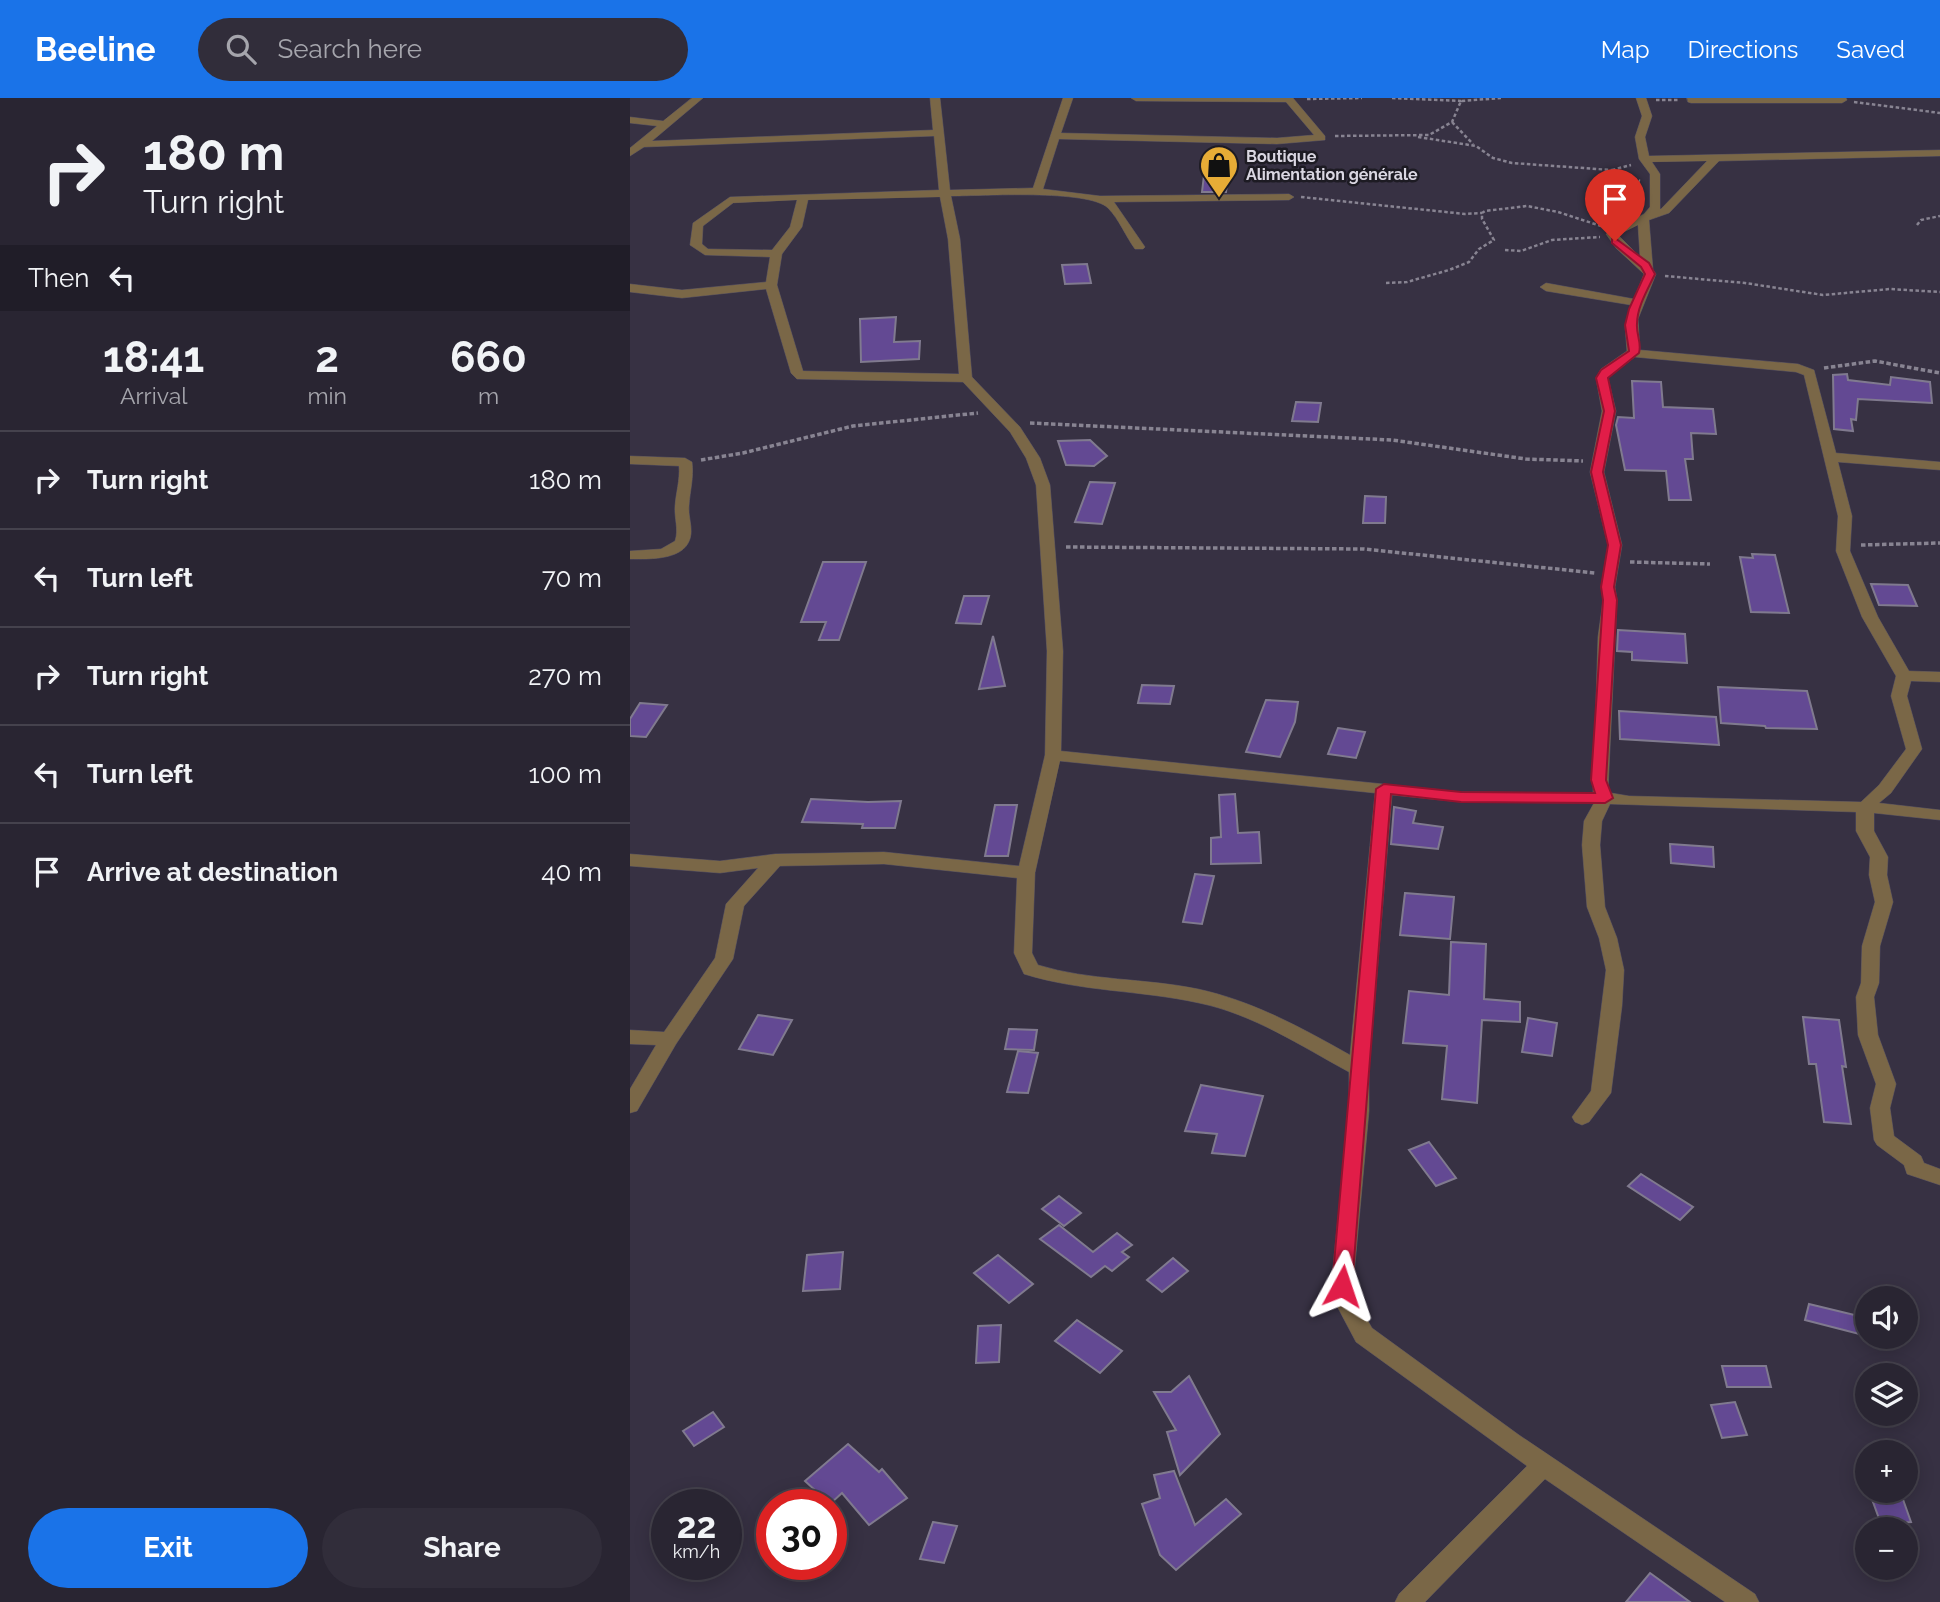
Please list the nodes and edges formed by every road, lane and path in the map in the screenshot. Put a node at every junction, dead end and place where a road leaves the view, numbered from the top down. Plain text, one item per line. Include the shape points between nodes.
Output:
1 (698, 98) edge
2 (935, 98) edge
3 (1068, 98) edge
4 (1136, 98) edge
5 (1362, 98) edge
6 (1501, 98) edge
7 (1289, 99) edge
8 (1392, 99) edge
9 (1641, 99) edge
10 (1841, 99) edge
11 (1461, 100) edge
12 (1691, 100) joint
13 (1940, 113) edge
14 (630, 120) edge
15 (1452, 122) junction
16 (663, 124) junction
17 (937, 133) junction
18 (1056, 136) junction
19 (1320, 136) junction
20 (1418, 137) junction
21 (642, 144) junction
22 (1476, 146) junction
23 (630, 153) edge
24 (1940, 153) edge
25 (1716, 158) junction
26 (1644, 159) junction
27 (1656, 186) junction
28 (1037, 191) junction
29 (945, 192) junction
30 (803, 197) junction
31 (1289, 197) joint
32 (1099, 200) junction
33 (1482, 213) junction
34 (1940, 216) edge
35 (1646, 217) junction
36 (1917, 225) dead end
37 (1612, 234) junction
38 (1139, 247) dead end
39 (1505, 250) dead end
40 (776, 254) junction
41 (1649, 272) junction
42 (1386, 283) dead end
43 (771, 285) junction
44 (1546, 287) dead end
45 (630, 288) edge
46 (1940, 292) edge
47 (1637, 303) junction
48 (1633, 353) junction
49 (1810, 373) junction
50 (1940, 373) edge
51 (966, 378) junction
52 (1004, 416) junction
53 (1830, 457) junction
54 (630, 460) edge
55 (685, 462) junction
56 (1599, 462) junction
57 (1940, 466) edge
58 (1940, 543) edge
59 (1047, 547) junction
60 (1843, 551) junction
61 (630, 555) edge
62 (1612, 558) junction
63 (1710, 564) dead end
64 (1609, 574) junction
65 (1904, 676) junction
66 (1940, 677) edge
67 (1053, 755) junction
68 (1384, 789) junction
69 (1605, 798) junction
70 (1865, 807) junction
71 (1940, 815) edge
72 (630, 860) edge
73 (775, 860) junction
74 (1026, 873) junction
75 (630, 1037) edge
76 (670, 1040) junction
77 (1359, 1069) junction
78 (630, 1106) edge
79 (1582, 1116) dead end
80 (1940, 1178) edge
81 (1544, 1464) junction
82 (1408, 1602) edge
83 (1746, 1602) edge

1 - 16 street
2 - 17 street
3 - 18 street
4 - 7 street
5 - 7 path
6 - 11 path
7 - 19 street
8 - 11 path
9 - 12 path
9 - 26 street via 1647,116 1640,137
10 - 12 street
10 - 13 path
11 - 15 path
14 - 16 street
15 - 20 path
15 - 22 path
16 - 21 street
17 - 21 street
17 - 29 street
18 - 19 street via 1276,141
18 - 28 street
19 - 20 path
20 - 22 path
21 - 23 street
22 - 27 path via 1493,158 1512,163 1611,170
24 - 25 street
25 - 26 street
25 - 35 street via 1665,211
26 - 27 street via 1655,174
27 - 35 street via 1655,208
28 - 29 street
28 - 32 street
29 - 30 street
29 - 51 street via 954,239
30 - 40 street via 798,224 781,241
30 - 40 street via 730,200 695,229 696,245 705,252
31 - 32 street
31 - 33 path
32 - 38 street via 1111,205
33 - 37 path via 1538,207
33 - 42 path via 1494,240 1469,262 1429,276
34 - 36 path
35 - 37 street
35 - 41 street
37 - 39 path
37 - 41 street
40 - 43 street
41 - 46 path via 1823,295 1890,289
41 - 47 street
43 - 45 street via 682,294
43 - 51 street via 801,376
44 - 47 street
47 - 48 street via 1631,325
48 - 49 street via 1798,368
48 - 56 street via 1602,378 1609,411
49 - 50 path via 1831,365 1875,361
49 - 53 street
51 - 52 street
52 - 55 path via 853,426
52 - 56 path via 1392,440 1526,459
52 - 59 street via 1038,468
53 - 57 street
53 - 60 street via 1845,516
54 - 55 street
55 - 61 street via 682,540 673,549
56 - 62 street via 1599,482 1615,545
58 - 60 path via 1869,542
59 - 64 path via 1364,550
59 - 67 street via 1055,651
60 - 65 street via 1870,617
62 - 63 path via 1641,564
62 - 64 street
64 - 69 street via 1598,780
65 - 66 street
65 - 70 street via 1899,696 1914,750
67 - 68 street
67 - 74 street
68 - 69 street via 1461,797
68 - 77 street
69 - 70 street
69 - 79 street via 1593,821 1591,845 1597,907 1615,970 1601,1093
70 - 71 street
70 - 80 street via 1865,831 1879,857 1884,902 1871,946 1865,997 1868,1035 1886,1084 1881,1108 1884,1140 1914,1162 1914,1168
72 - 73 street via 720,867
73 - 74 street via 884,858
73 - 76 street via 735,904 724,960
74 - 77 street via 1023,953 1031,969 1057,979 1202,996 1251,1012
75 - 76 street
76 - 78 street
77 - 81 street via 1342,1286 1349,1308 1364,1335
81 - 82 street
81 - 83 street

